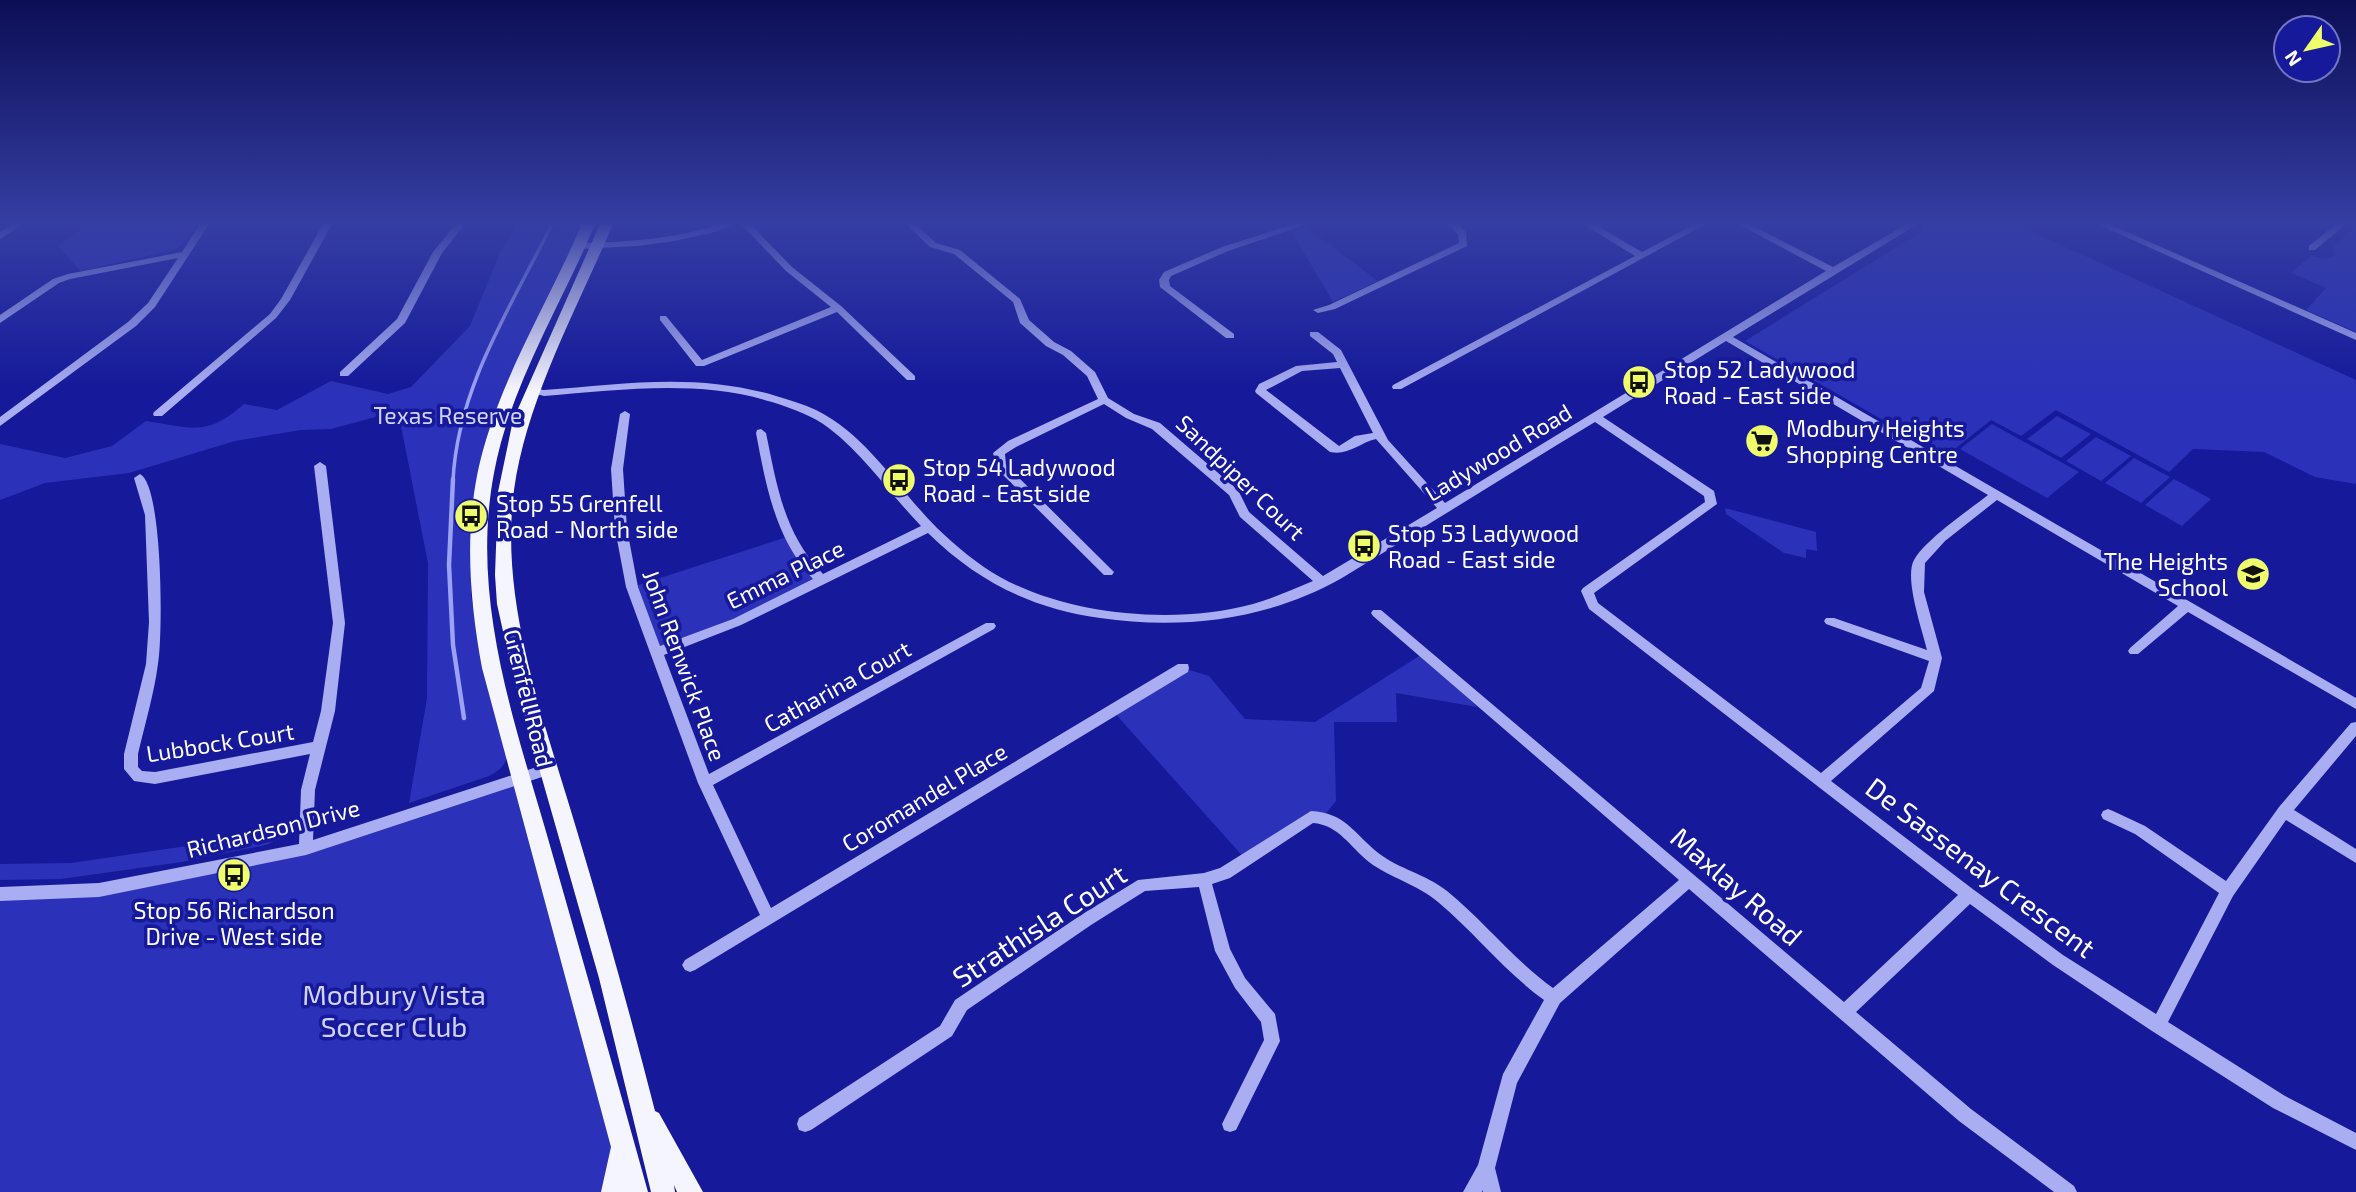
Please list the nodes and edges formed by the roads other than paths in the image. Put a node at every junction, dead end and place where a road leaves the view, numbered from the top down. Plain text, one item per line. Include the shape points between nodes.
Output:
1 (61, 280) edge
2 (169, 280) edge
3 (295, 280) edge
4 (423, 280) edge
5 (564, 280) edge
6 (584, 280) edge
7 (802, 280) edge
8 (991, 280) edge
9 (1164, 280) edge
10 (1389, 280) edge
11 (1599, 280) edge
12 (1819, 280) edge
13 (2226, 280) edge
14 (838, 309) junction
15 (1318, 310) dead end
16 (663, 318) dead end
17 (0, 320) edge
18 (1314, 334) dead end
19 (1230, 336) dead end
20 (1726, 337) junction
21 (2356, 337) edge
22 (1342, 365) junction
23 (344, 374) dead end
24 (911, 378) dead end
25 (1397, 387) dead end
26 (533, 390) junction
27 (512, 391) junction
28 (1104, 400) junction
29 (158, 414) dead end
30 (625, 414) dead end
31 (1595, 417) junction
32 (0, 422) edge
33 (761, 433) dead end
34 (1381, 435) junction
35 (320, 466) dead end
36 (140, 478) dead end
37 (1995, 495) junction
38 (1444, 509) junction
39 (929, 527) junction
40 (1108, 572) dead end
41 (820, 579) junction
42 (1322, 582) junction
43 (2186, 606) junction
44 (1377, 613) dead end
45 (1830, 621) dead end
46 (990, 626) dead end
47 (2134, 651) dead end
48 (657, 652) junction
49 (1936, 658) junction
50 (1183, 668) dead end
51 (2356, 704) edge
52 (2356, 727) edge
53 (318, 747) junction
54 (549, 769) junction
55 (520, 780) junction
56 (1821, 780) junction
57 (705, 783) junction
58 (2284, 811) junction
59 (2108, 815) dead end
60 (306, 849) junction
61 (2356, 857) edge
62 (1690, 879) junction
63 (1204, 880) junction
64 (2228, 891) junction
65 (0, 894) edge
66 (1969, 895) junction
67 (768, 917) junction
68 (690, 965) dead end
69 (1554, 998) junction
70 (1844, 1012) junction
71 (2158, 1026) junction
72 (639, 1100) junction
73 (1230, 1124) dead end
74 (805, 1125) dead end
75 (2356, 1142) edge
76 (623, 1145) junction
77 (1486, 1168) junction
78 (613, 1192) edge
79 (636, 1192) edge
80 (663, 1192) edge
81 (691, 1192) edge
82 (1472, 1192) edge
83 (1492, 1192) edge
84 (2068, 1192) edge

1 - 17 street
2 - 32 street via 132,324
3 - 29 street via 273,316
4 - 23 street via 401,321
5 - 27 main road, Grenfell Road
6 - 26 main road, Grenfell Road
7 - 14 street
8 - 28 street, Sandpiper Court via 1017,301 1024,321 1091,374
9 - 19 street via 1165,287
10 - 15 street
11 - 25 street
12 - 20 street, Ladywood Road
13 - 21 street
14 - 16 street via 699,364
14 - 24 street
18 - 22 street via 1337,352
20 - 31 street, Ladywood Road
20 - 37 street
22 - 34 street
22 - 34 street via 1300,368 1260,391 1334,449
26 - 27 main road
26 - 39 street, Ladywood Road via 544,394 662,382 709,383 760,394 814,413 852,441
26 - 54 main road, Grenfell Road via 510,465 503,575 514,643
27 - 55 main road, Grenfell Road via 485,480 478,581 483,633
28 - 40 street via 999,453 1001,466
28 - 42 street, Sandpiper Court via 1156,426 1234,493 1244,514
30 - 48 street, John Renwick Place via 617,469 621,529 634,596
31 - 38 street, Ladywood Road
31 - 56 street, De Sassenay Crescent via 1710,494 1712,505 1587,591 1593,607
33 - 41 street via 787,537
34 - 38 street
35 - 53 street via 339,623 328,711
36 - 53 street, Lubbock Court via 151,515 155,622 152,664 131,769 139,777 155,778
37 - 43 street
37 - 49 street via 1919,562 1918,592
38 - 42 street, Ladywood Road
39 - 41 street, Emma Place
39 - 42 street, Ladywood Road via 997,581 1054,605 1134,617 1174,620 1222,615
41 - 48 street, Emma Place via 737,622
43 - 47 street
43 - 51 street
44 - 62 street, Maxlay Road
45 - 49 street
46 - 57 street, Catharina Court
48 - 57 street, John Renwick Place
49 - 56 street via 1927,691
50 - 67 street, Coromandel Place
52 - 58 street
53 - 60 street via 308,790
54 - 55 street, Richardson Drive
54 - 72 main road, Grenfell Road via 610,978
55 - 60 street, Richardson Drive
55 - 76 main road, Grenfell Road
56 - 66 street, De Sassenay Crescent
57 - 67 street, John Renwick Place
58 - 61 street
58 - 64 street
59 - 64 street via 2140,830
60 - 65 street, Richardson Drive via 99,891
62 - 69 street
62 - 70 street, Maxlay Road
63 - 69 street, Strathisla Court via 1247,861 1295,825 1323,817 1341,824 1373,857 1440,895 1531,983
63 - 73 street via 1223,951 1240,983 1269,1019 1272,1041
63 - 74 street, Strathisla Court via 1143,885 1120,899 961,1005 946,1031
64 - 71 street
66 - 70 street
66 - 71 street, De Sassenay Crescent
67 - 68 street, Coromandel Place
69 - 77 street via 1509,1080
70 - 84 street, Maxlay Road via 1965,1115
71 - 75 street, De Sassenay Crescent via 2279,1102
72 - 80 main road, Grenfell Road
72 - 81 main road
76 - 78 main road
76 - 79 main road, Grenfell Road
77 - 82 street
77 - 83 street

